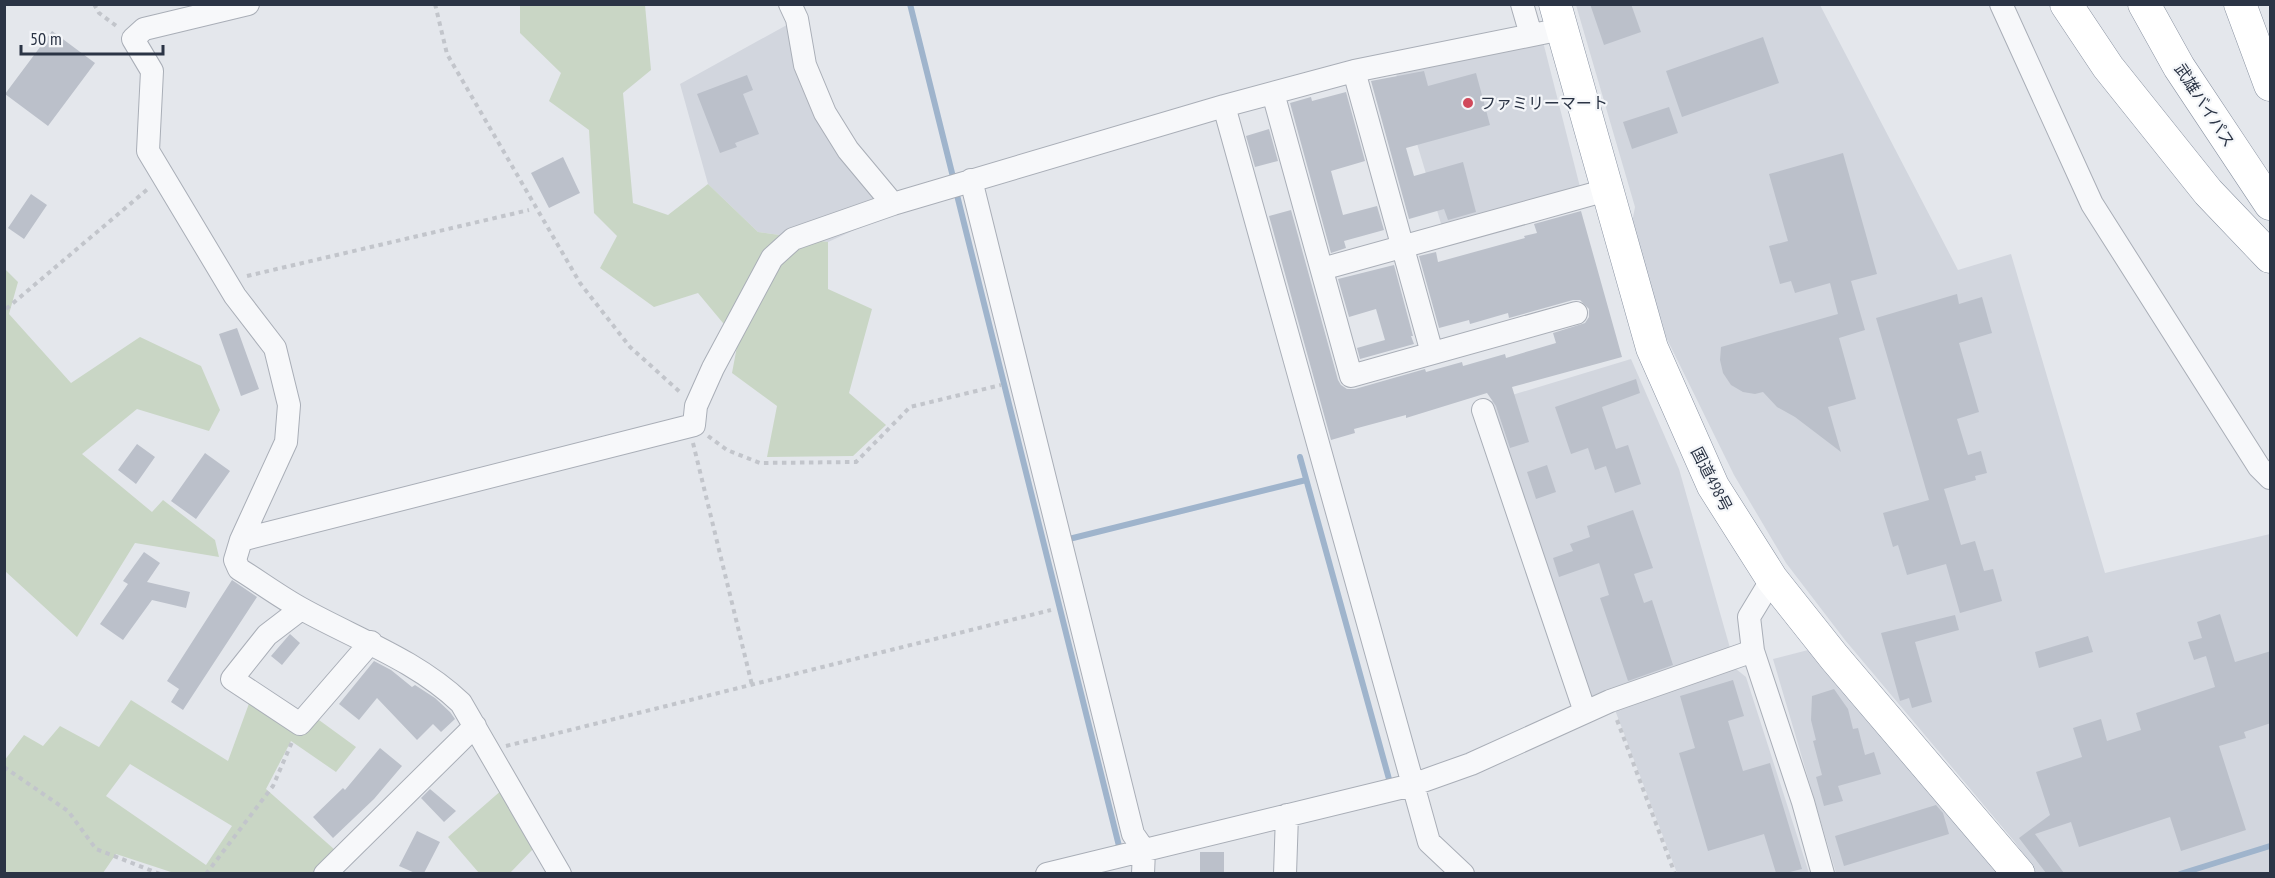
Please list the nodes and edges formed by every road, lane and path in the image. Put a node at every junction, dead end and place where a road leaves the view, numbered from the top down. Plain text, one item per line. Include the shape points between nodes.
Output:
1 (94, 4) edge
2 (248, 4) edge
3 (435, 4) edge
4 (790, 4) edge
5 (1522, 4) edge
6 (2001, 4) edge
7 (2066, 4) edge
8 (2144, 4) edge
9 (2240, 4) edge
10 (1557, 13) edge
11 (1531, 35) junction
12 (133, 39) junction
13 (1354, 71) junction
14 (2271, 85) edge
15 (1273, 93) junction
16 (1224, 106) junction
17 (163, 176) junction
18 (971, 180) junction
19 (1607, 190) junction
20 (893, 204) junction
21 (2271, 204) edge
22 (529, 210) dead end
23 (1402, 247) junction
24 (2271, 257) edge
25 (1322, 269) junction
26 (225, 281) junction
27 (6, 309) edge
28 (1576, 313) dead end
29 (1431, 353) junction
30 (991, 387) dead end
31 (1484, 410) dead end
32 (695, 415) junction
33 (2271, 478) edge
34 (241, 540) junction
35 (1772, 579) junction
36 (301, 609) junction
37 (1051, 610) dead end
38 (371, 642) junction
39 (1753, 651) junction
40 (752, 685) junction
41 (1610, 701) junction
42 (1585, 712) junction
43 (300, 724) junction
44 (475, 726) junction
45 (505, 746) dead end
46 (4, 767) edge
47 (1412, 785) junction
48 (1287, 815) junction
49 (1128, 854) junction
50 (160, 873) edge
51 (206, 873) edge
52 (324, 873) edge
53 (560, 873) edge
54 (1047, 873) edge
55 (1143, 873) edge
56 (1285, 873) edge
57 (1463, 873) edge
58 (1675, 873) edge
59 (1823, 873) edge
60 (2019, 873) edge

1 - 12 path via 99,14
2 - 12 street via 144,29
3 - 32 path via 447,54 580,283 630,347
4 - 20 street via 797,19 805,65 825,113 848,150
5 - 11 street
6 - 33 street via 2092,204 2259,466
7 - 24 highway via 2108,67 2208,192
8 - 21 highway, 武雄バイパス via 2179,67
9 - 14 highway
10 - 11 street
10 - 19 highway, 国道498号
11 - 13 street
12 - 17 street via 152,71 148,151
13 - 15 street
13 - 23 street
15 - 16 street
15 - 25 street
16 - 18 street
16 - 47 street
17 - 26 street
17 - 27 path
18 - 20 street
18 - 49 street via 1133,834
19 - 23 street
19 - 35 highway, 国道498号 via 1652,348 1713,486
20 - 32 street via 794,239 772,258 713,368
22 - 26 path
23 - 25 street
23 - 29 street
25 - 29 street via 1351,376
26 - 34 street via 275,348 289,405 286,442
28 - 29 street
30 - 32 path via 910,407 856,462 760,463 727,450
31 - 42 street
32 - 34 street
32 - 40 path via 691,435
34 - 36 street via 235,560 239,569
35 - 39 street via 1749,617
35 - 60 highway, 国道498号
36 - 38 street
36 - 43 street via 267,635 232,679
37 - 40 path
38 - 43 street
38 - 44 street via 442,685 461,703
39 - 41 street
39 - 59 street
40 - 45 path
41 - 42 street
41 - 58 path
42 - 47 street via 1471,764
43 - 51 path via 273,786
44 - 52 street
44 - 53 street
46 - 50 path via 68,811 96,849
47 - 48 street
47 - 57 street via 1429,842
48 - 49 street
48 - 56 street
49 - 54 street
49 - 55 street

